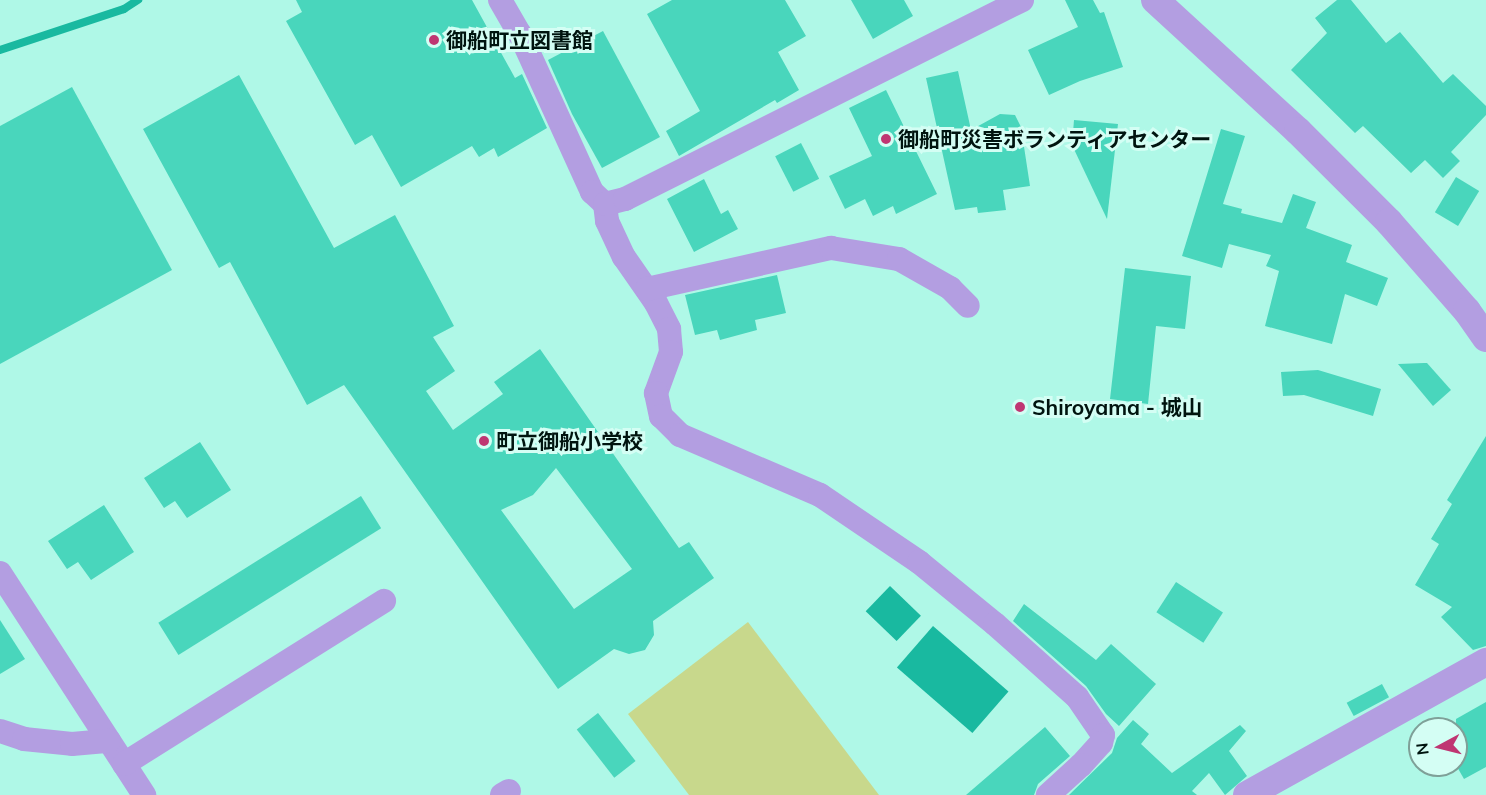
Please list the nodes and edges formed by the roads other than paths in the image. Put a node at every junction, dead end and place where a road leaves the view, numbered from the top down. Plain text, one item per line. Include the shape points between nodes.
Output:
1 (500, 0) edge
2 (1022, 0) edge
3 (1155, 0) edge
4 (605, 204) junction
5 (647, 290) junction
6 (968, 306) dead end
7 (1486, 338) edge
8 (0, 573) edge
9 (384, 601) dead end
10 (1486, 662) edge
11 (0, 731) edge
12 (110, 741) junction
13 (124, 764) junction
14 (144, 795) edge
15 (1048, 795) edge
16 (1247, 795) edge

1 - 4 street via 520,34 592,192
2 - 4 street via 625,199
3 - 7 street via 1298,131 1389,222
4 - 5 street via 607,221 624,256
5 - 6 street via 831,248 899,259 950,288
5 - 15 street via 669,329 671,352 656,393 661,416 680,435 820,495 919,562 1050,672 1091,716 1103,735 1101,743
8 - 12 street
9 - 13 street
10 - 16 street
11 - 12 street via 24,739 72,744
12 - 13 street
13 - 14 street

